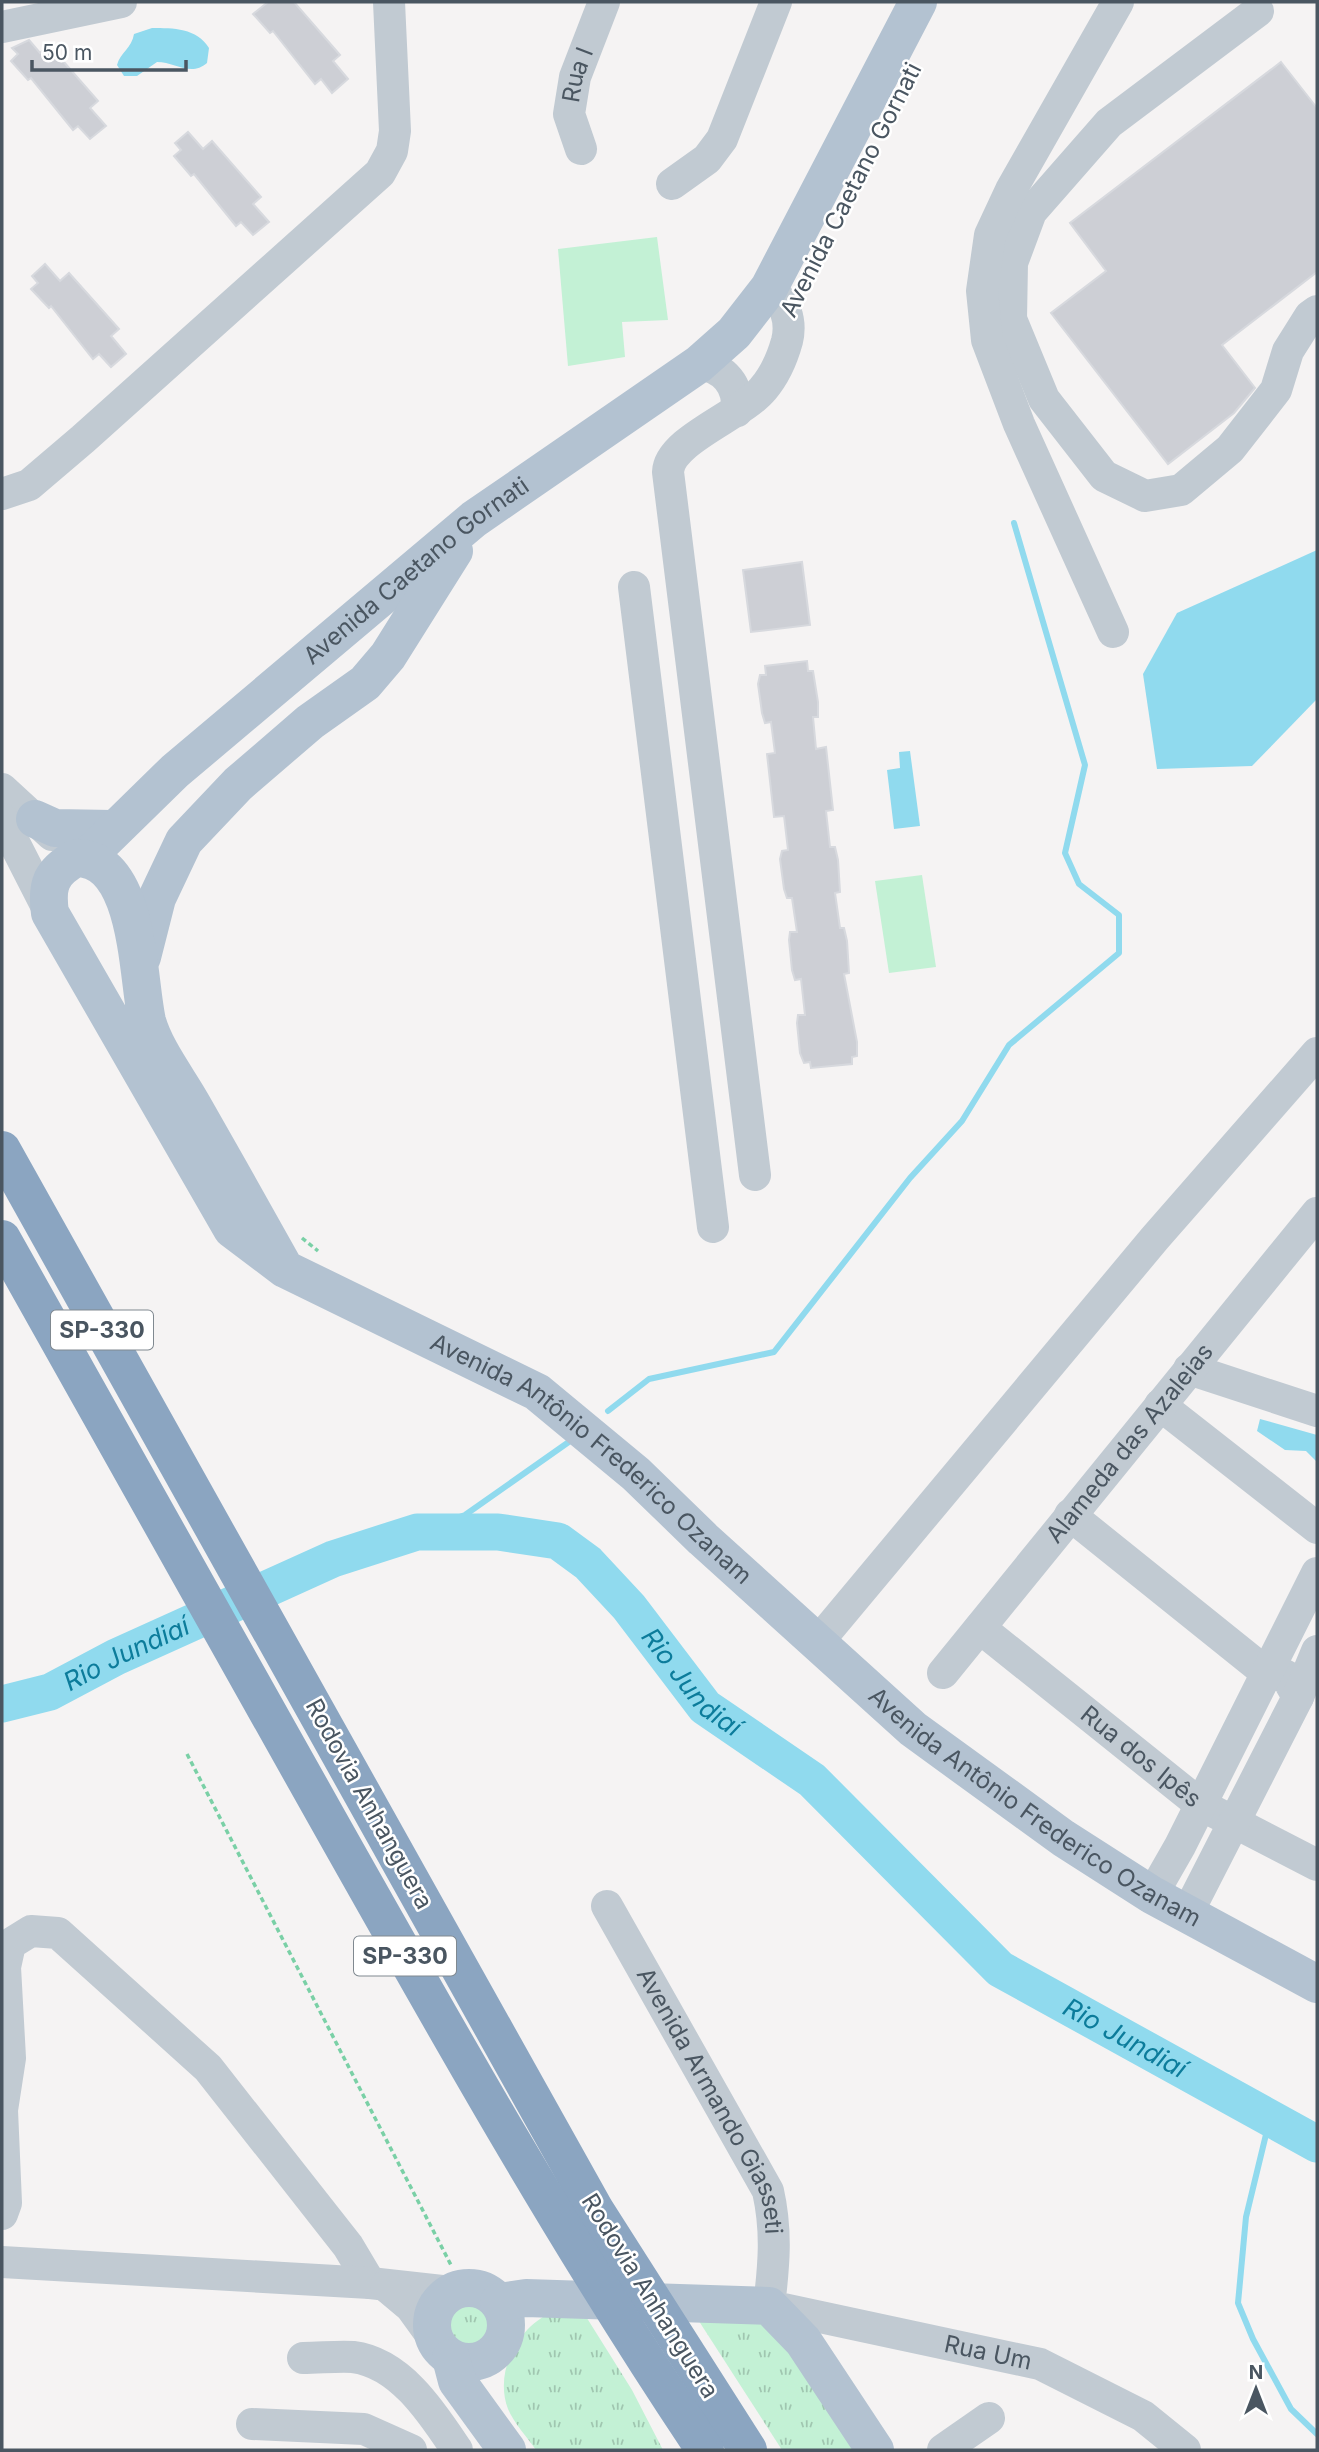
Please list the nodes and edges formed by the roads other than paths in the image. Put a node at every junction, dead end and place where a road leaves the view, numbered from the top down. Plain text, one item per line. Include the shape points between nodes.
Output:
1 (121, 2) edge
2 (389, 2) edge
3 (604, 2) edge
4 (776, 2) edge
5 (918, 2) edge
6 (1118, 2) edge
7 (1258, 11) dead end
8 (2, 27) edge
9 (581, 149) dead end
10 (673, 184) dead end
11 (769, 288) junction
12 (1317, 311) edge
13 (699, 364) junction
14 (737, 411) junction
15 (3, 495) edge
16 (474, 519) junction
17 (682, 594) junction
18 (1113, 632) dead end
19 (334, 637) junction
20 (365, 683) junction
21 (2, 789) edge
22 (18, 819) edge
23 (113, 829) junction
24 (81, 858) junction
25 (50, 913) junction
26 (139, 969) junction
27 (84, 973) junction
28 (1317, 1054) edge
29 (174, 1101) junction
30 (2, 1150) edge
31 (704, 1150) junction
32 (1317, 1213) edge
33 (713, 1227) dead end
34 (2, 1239) edge
35 (1304, 1250) edge
36 (1189, 1369) junction
37 (1160, 1405) junction
38 (1317, 1410) edge
39 (1070, 1515) junction
40 (1317, 1528) edge
41 (1317, 1573) edge
42 (980, 1628) junction
43 (817, 1643) junction
44 (1317, 1651) edge
45 (943, 1673) dead end
46 (1268, 1674) junction
47 (1308, 1701) edge
48 (1201, 1805) junction
49 (1233, 1823) junction
50 (1317, 1865) edge
51 (1152, 1895) junction
52 (607, 1906) dead end
53 (1186, 1916) junction
54 (1317, 1984) edge
55 (2, 2214) edge
56 (578, 2217) junction
57 (2, 2262) edge
58 (378, 2285) junction
59 (456, 2290) junction
60 (769, 2306) junction
61 (498, 2330) junction
62 (632, 2342) junction
63 (442, 2347) junction
64 (303, 2358) dead end
65 (989, 2418) dead end
66 (252, 2424) dead end
67 (503, 2445) edge
68 (411, 2450) edge
69 (457, 2450) edge
70 (677, 2450) edge
71 (705, 2450) edge
72 (748, 2450) edge
73 (875, 2450) edge
74 (943, 2450) edge
75 (1185, 2450) edge

1 - 8 street
2 - 15 street via 395,131 392,151 380,173 83,439 29,485
3 - 9 street, Rua I via 575,77 569,114
4 - 10 street via 722,139 707,159
5 - 11 main road, Avenida Caetano Gornati
6 - 18 street via 1011,190 990,235 982,291 987,340 1005,388
7 - 12 street via 1109,123 1031,212 1012,263 1011,319 1044,399 1104,476 1145,496 1181,490 1230,449 1276,390 1288,351
11 - 13 main road, Avenida Caetano Gornati via 734,333
11 - 14 street via 783,303 789,333 780,364 762,391
13 - 14 street via 721,371 729,379
13 - 16 main road, Avenida Caetano Gornati
14 - 17 street via 670,458
16 - 19 main road, Avenida Caetano Gornati
16 - 20 main road via 388,656
17 - 31 street via 634,593
17 - 31 street via 753,1160
19 - 20 main road via 363,650 368,665
19 - 23 main road, Avenida Caetano Gornati
20 - 26 main road via 310,722 238,784 184,841 156,898
21 - 22 street
22 - 23 main road via 55,828
22 - 24 street
22 - 25 street
23 - 24 main road, Avenida Caetano Gornati
24 - 25 main road, Avenida Caetano Gornati via 52,875 47,892
24 - 26 main road via 107,871 120,890 135,929
25 - 27 main road
26 - 27 main road via 114,977
26 - 29 main road via 148,1023
27 - 29 main road
28 - 43 street via 1154,1238
29 - 43 main road, Avenida Antônio Frederico Ozanam via 292,1252 537,1392 568,1415
30 - 56 highway, Rodovia Anhanguera / SP-330 via 295,1671
31 - 33 street
32 - 35 street, Alameda das Azaleias
34 - 56 highway, Rodovia Anhanguera / SP-330 via 254,1686
35 - 36 street, Alameda das Azaleias
36 - 37 street, Alameda das Azaleias
36 - 38 street
37 - 39 street, Alameda das Azaleias
37 - 40 street
39 - 42 street, Alameda das Azaleias
39 - 46 street
41 - 46 street
42 - 45 street, Alameda das Azaleias
42 - 48 street, Rua dos Ipês
43 - 51 main road, Avenida Antônio Frederico Ozanam via 913,1729 1063,1838
44 - 47 street
46 - 47 street via 1273,1695
46 - 48 street
47 - 49 street
48 - 49 street, Rua dos Ipês
48 - 51 street
49 - 50 street, Rua dos Ipês
49 - 53 street
51 - 53 main road, Avenida Antônio Frederico Ozanam
52 - 60 street, Avenida Armando Giasseti via 768,2190 776,2253
53 - 54 main road, Avenida Antônio Frederico Ozanam
55 - 58 street via 6,2203 2,2110 10,2058 5,1967 10,1944 32,1931 58,1933 208,2068
56 - 62 highway, Rodovia Anhanguera / SP-330
56 - 72 highway, Rodovia Anhanguera / SP-330 via 710,2391
57 - 58 street
58 - 59 street
58 - 63 street via 411,2307
59 - 61 main road via 482,2290
59 - 63 main road via 434,2311
60 - 61 main road via 526,2298
60 - 73 main road via 803,2341
60 - 75 street, Rua Um via 1040,2364 1143,2416
61 - 63 main road via 465,2362
61 - 67 main road
62 - 70 highway
62 - 71 highway, Rodovia Anhanguera / SP-330
63 - 67 main road via 457,2381
64 - 69 street via 355,2357 380,2366 425,2402
65 - 74 street
66 - 68 street via 364,2429

